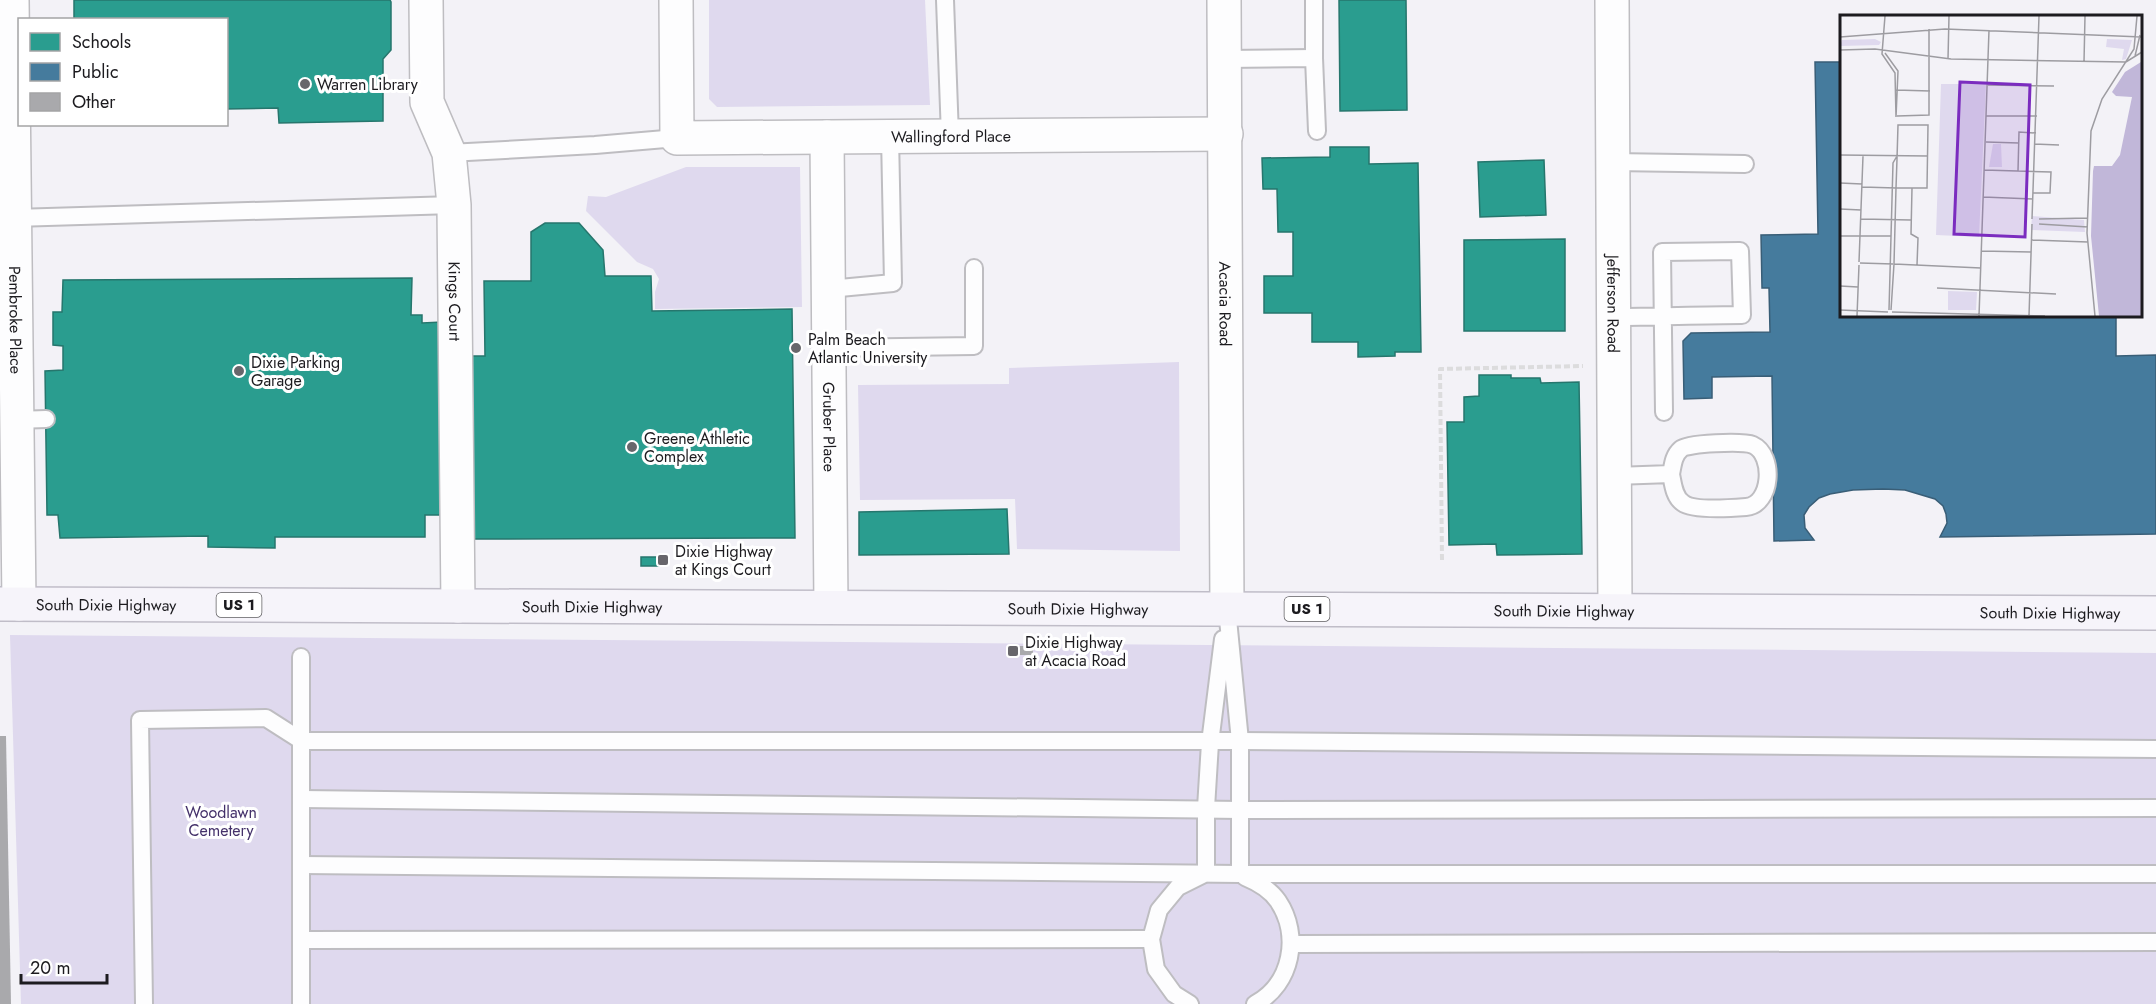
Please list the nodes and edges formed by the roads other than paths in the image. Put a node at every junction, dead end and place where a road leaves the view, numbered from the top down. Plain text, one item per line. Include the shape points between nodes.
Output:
1 (12, 0) edge
2 (426, 0) edge
3 (676, 0) edge
4 (945, 0) edge
5 (1224, 0) edge
6 (1314, 0) edge
7 (1612, 0) edge
8 (1314, 58) junction
9 (1225, 59) junction
10 (1317, 131) dead end
11 (1226, 134) junction
12 (890, 136) junction
13 (950, 136) junction
14 (827, 137) junction
15 (677, 138) junction
16 (449, 153) junction
17 (1613, 162) junction
18 (1745, 164) dead end
19 (454, 205) junction
20 (14, 218) junction
21 (974, 268) dead end
22 (829, 289) junction
23 (7, 308) edge
24 (1663, 316) junction
25 (1614, 317) junction
26 (829, 348) junction
27 (1665, 412) dead end
28 (1671, 474) junction
29 (1615, 476) junction
30 (10, 604) edge
31 (458, 606) junction
32 (831, 607) junction
33 (1227, 609) junction
34 (1616, 610) junction
35 (2156, 613) edge
36 (301, 657) dead end
37 (302, 741) junction
38 (1240, 741) junction
39 (1210, 743) junction
40 (2156, 749) edge
41 (302, 799) junction
42 (1206, 808) junction
43 (2156, 808) edge
44 (1241, 810) junction
45 (302, 865) junction
46 (1206, 873) junction
47 (1240, 874) junction
48 (2156, 874) edge
49 (1151, 939) junction
50 (301, 940) junction
51 (2156, 942) edge
52 (1292, 944) junction
53 (144, 1004) edge
54 (301, 1004) edge
55 (1190, 1004) edge
56 (1255, 1004) edge

1 - 20 street, Pembroke Place
2 - 16 street, Kings Court via 427,102
3 - 15 street
4 - 13 lane
5 - 9 street, Acacia Road
6 - 8 lane
7 - 17 street, Jefferson Road
8 - 9 lane
8 - 10 lane
9 - 11 street, Acacia Road
11 - 13 street, Wallingford Place
11 - 33 street, Acacia Road
12 - 13 street, Wallingford Place
12 - 14 street, Wallingford Place
12 - 22 lane via 893,283
14 - 15 street, Wallingford Place
14 - 22 street, Gruber Place
15 - 16 lane
16 - 19 street, Kings Court
17 - 18 lane
17 - 25 street, Jefferson Road
19 - 20 lane
19 - 31 street, Kings Court
20 - 23 street, Pembroke Place
21 - 26 lane via 975,346
22 - 26 street, Gruber Place
23 - 30 street, Pembroke Place via 31,419
24 - 24 lane via 1742,315 1740,251 1662,252
24 - 25 lane
24 - 27 lane
25 - 29 street, Jefferson Road
26 - 32 street, Gruber Place
28 - 28 lane via 1676,494 1682,503 1692,507 1749,507 1759,502 1767,482 1763,455 1753,445 1742,444 1682,447 1674,458
28 - 29 lane
29 - 34 street, Jefferson Road
30 - 31 main road, South Dixie Highway / US 1
31 - 32 main road, South Dixie Highway / US 1
32 - 33 main road, South Dixie Highway / US 1
33 - 34 main road, South Dixie Highway / US 1
33 - 38 lane
33 - 39 lane
34 - 35 main road, South Dixie Highway / US 1
36 - 37 lane
37 - 39 lane
37 - 41 lane
37 - 53 lane via 266,718 140,720
38 - 39 lane
38 - 40 lane
38 - 44 lane
39 - 42 lane
41 - 42 lane
41 - 45 lane
42 - 44 lane
42 - 46 lane
43 - 44 lane
44 - 47 lane
45 - 46 lane
45 - 50 lane
46 - 47 lane
46 - 49 lane via 1172,894 1159,910
47 - 48 lane
47 - 52 lane via 1261,884 1278,900 1288,921
49 - 50 lane
49 - 55 lane via 1156,969 1174,994
50 - 54 lane
51 - 52 lane
52 - 56 lane via 1287,967 1276,987

